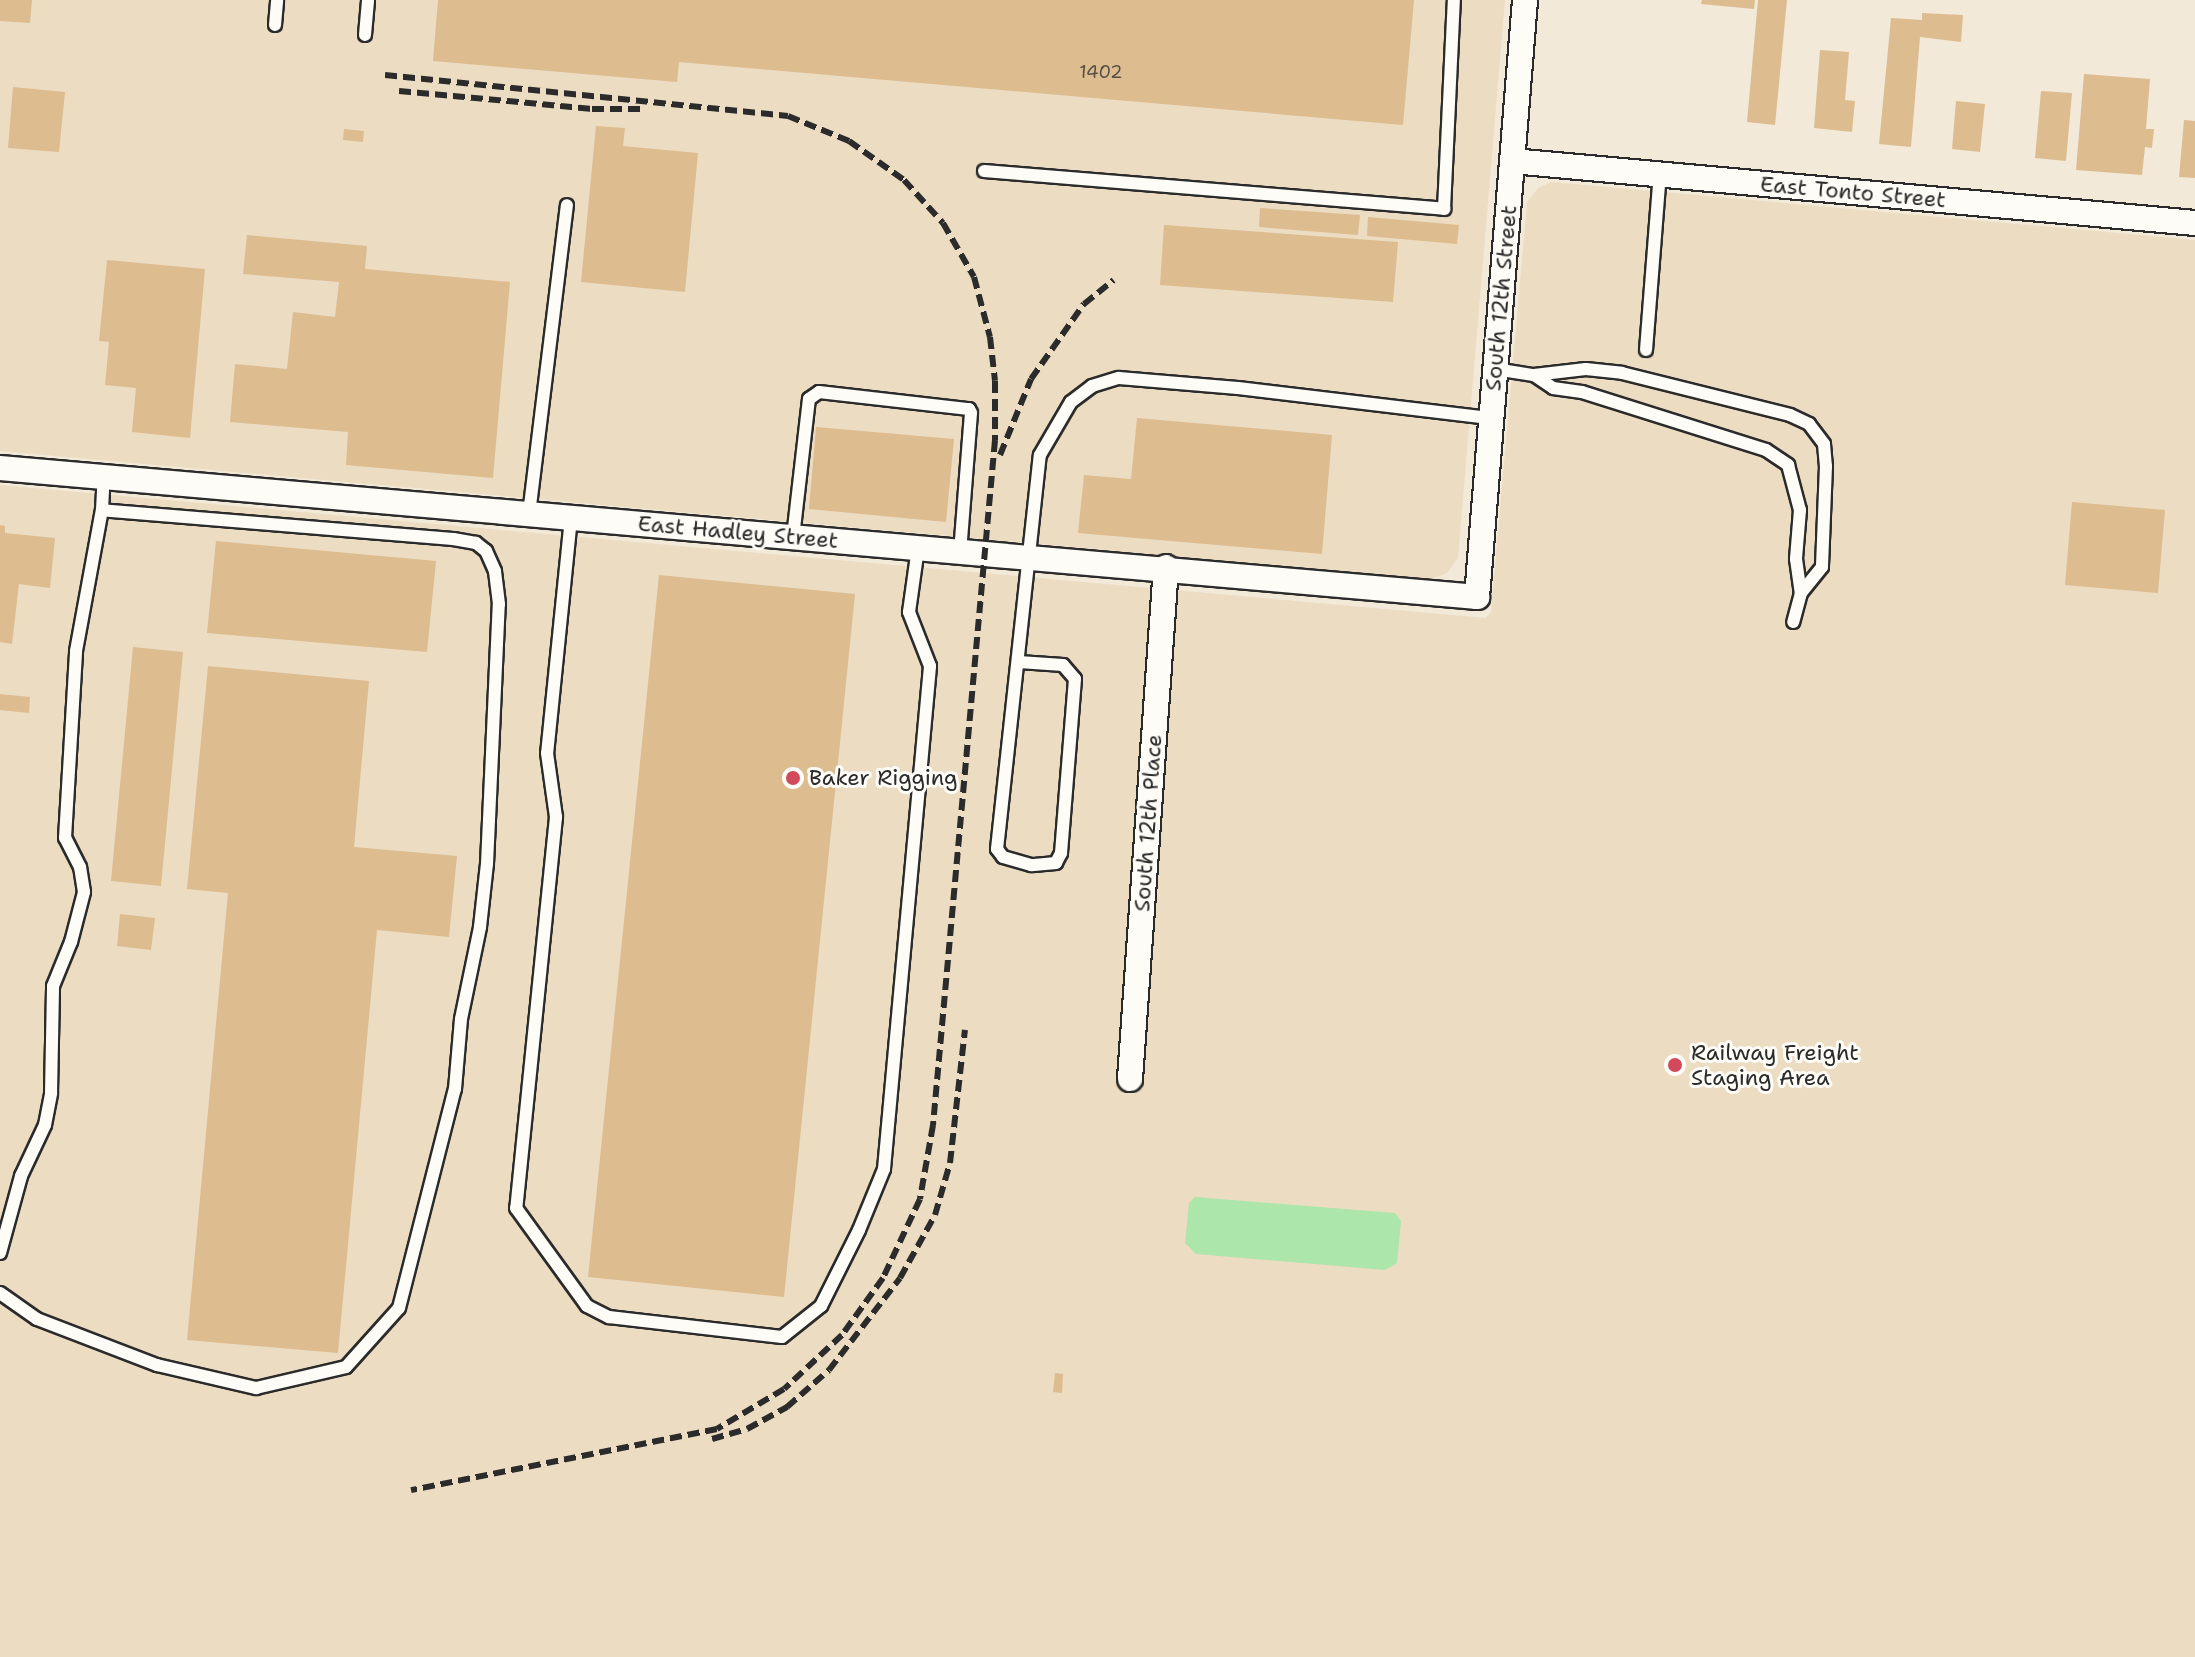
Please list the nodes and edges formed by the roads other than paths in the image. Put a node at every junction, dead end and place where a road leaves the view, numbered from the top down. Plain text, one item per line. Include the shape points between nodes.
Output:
1 (277, 0) edge
2 (368, 0) edge
3 (1454, 0) edge
4 (1525, 0) edge
5 (275, 25) dead end
6 (365, 35) dead end
7 (1512, 161) junction
8 (984, 171) dead end
9 (1660, 174) junction
10 (567, 205) dead end
11 (2195, 223) edge
12 (1646, 350) dead end
13 (1495, 369) junction
14 (1534, 375) junction
15 (1491, 418) junction
16 (0, 468) edge
17 (104, 477) junction
18 (102, 510) junction
19 (529, 514) junction
20 (571, 518) junction
21 (793, 537) junction
22 (918, 548) junction
23 (960, 552) junction
24 (1029, 557) junction
25 (1166, 567) junction
26 (1801, 593) junction
27 (1477, 597) joint
28 (1793, 622) dead end
29 (1019, 662) junction
30 (1130, 1079) dead end
31 (0, 1253) edge
32 (0, 1293) edge

1 - 5 lane
2 - 6 lane
3 - 8 lane via 1444,209
4 - 7 street, South 12th Street
7 - 9 street, East Tonto Street
7 - 13 street, South 12th Street
9 - 11 street, East Tonto Street
9 - 12 lane
10 - 19 lane
13 - 14 lane
13 - 15 street, South 12th Street
14 - 26 lane via 1553,388 1582,392 1766,450 1788,465 1800,510 1796,559
14 - 26 lane via 1586,369 1622,373 1809,424 1824,444 1826,508 1822,567
15 - 24 lane via 1119,378 1092,386 1071,402 1040,455
15 - 27 street, South 12th Street
16 - 17 street, East Hadley Street
17 - 18 lane
17 - 19 street, East Hadley Street
18 - 31 lane via 76,651 65,838 80,867 84,892 53,986 51,1093 45,1125 21,1176
18 - 32 lane via 453,539 476,543 486,551 499,604 480,927 461,1019 455,1089 399,1308 346,1367 256,1388 157,1365 37,1319
19 - 20 street, East Hadley Street
20 - 21 street, East Hadley Street
20 - 22 lane via 547,753 556,817 516,1208 587,1306 609,1317 782,1337 821,1306 884,1169 930,666 909,612
21 - 22 street, East Hadley Street
21 - 23 lane via 809,399 819,392 969,409
22 - 23 street, East Hadley Street
23 - 24 street, East Hadley Street
24 - 25 street, East Hadley Street
24 - 29 lane
25 - 27 street, East Hadley Street
25 - 30 street, South 12th Place
26 - 28 lane
29 - 29 lane via 997,849 1003,857 1031,865 1056,863 1075,679 1063,665

